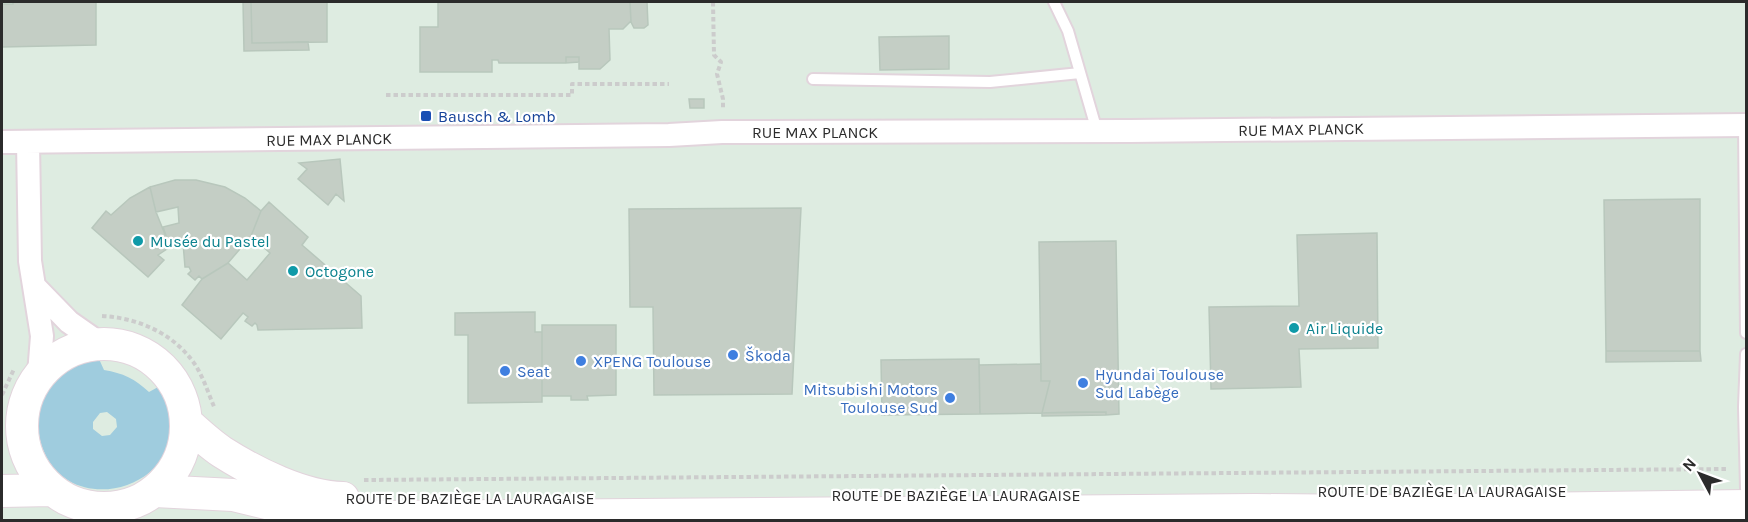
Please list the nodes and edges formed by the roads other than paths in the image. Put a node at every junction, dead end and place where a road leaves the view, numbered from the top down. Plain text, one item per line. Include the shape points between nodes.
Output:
1 (1054, 2) edge
2 (1080, 73) junction
3 (813, 79) dead end
4 (1745, 125) edge
5 (1097, 131) junction
6 (2, 142) edge
7 (28, 142) junction
8 (34, 286) junction
9 (96, 329) junction
10 (1746, 333) edge
11 (1746, 354) edge
12 (39, 374) junction
13 (186, 423) junction
14 (11, 437) edge
15 (1746, 482) edge
16 (51, 490) junction
17 (2, 491) edge
18 (155, 491) junction
19 (1746, 506) edge
20 (113, 514) edge
21 (1554, 514) edge
22 (1256, 515) edge
23 (621, 518) edge

1 - 2 lane via 1068,31
2 - 3 lane via 990,82
2 - 5 lane
4 - 5 street, RUE MAX PLANCK
4 - 10 lane
5 - 7 street, RUE MAX PLANCK
6 - 7 street, RUE MAX PLANCK
7 - 8 street
8 - 9 street via 69,322
8 - 12 street via 42,336
9 - 12 main road
9 - 13 main road via 149,356 169,374 182,397
11 - 15 lane
12 - 14 main road via 28,391
13 - 15 main road, ROUTE DE BAZIÈGE LA LAURAGAISE via 221,451 277,481 330,498 720,498
13 - 18 main road via 183,449 172,472
14 - 16 main road
16 - 17 main road
16 - 20 main road via 70,501
18 - 20 main road
18 - 23 main road, ROUTE DE BAZIÈGE LA LAURAGAISE via 233,495 316,514
19 - 21 main road, ROUTE DE BAZIÈGE LA LAURAGAISE
21 - 22 main road, ROUTE DE BAZIÈGE LA LAURAGAISE via 1378,511
22 - 23 main road, ROUTE DE BAZIÈGE LA LAURAGAISE

